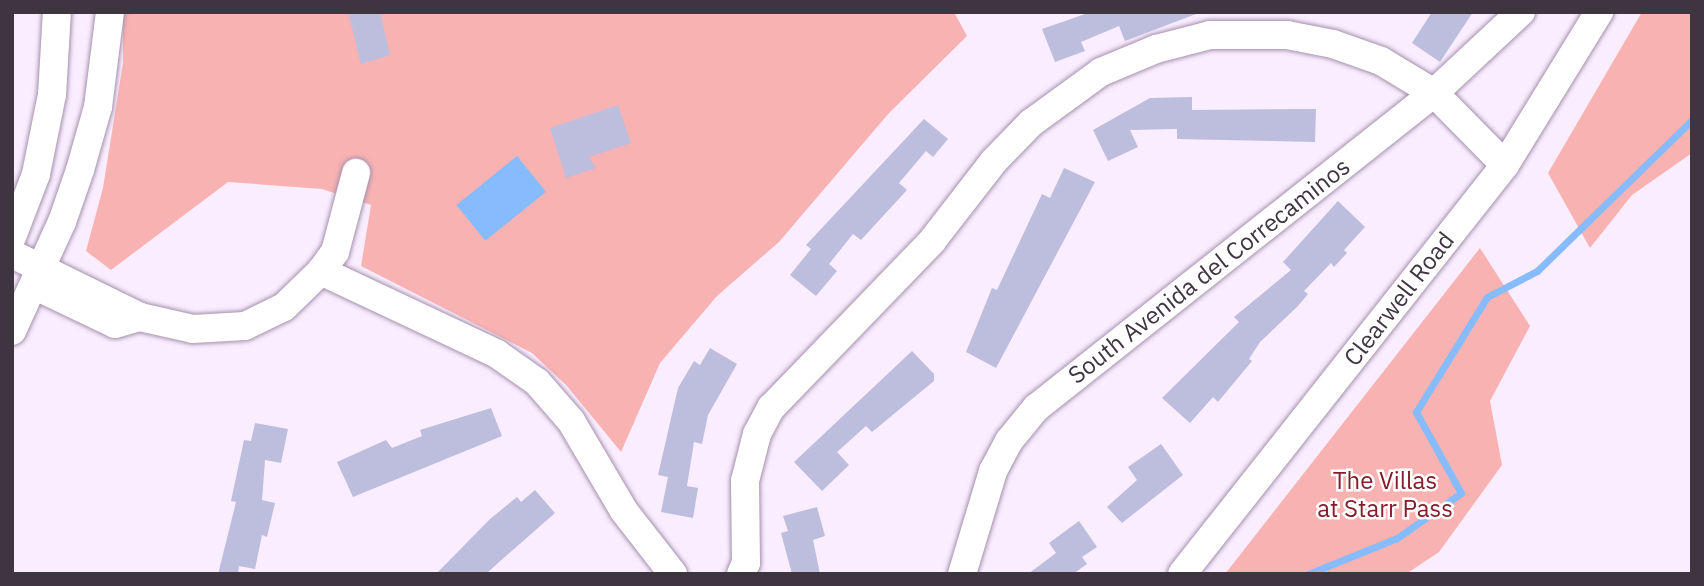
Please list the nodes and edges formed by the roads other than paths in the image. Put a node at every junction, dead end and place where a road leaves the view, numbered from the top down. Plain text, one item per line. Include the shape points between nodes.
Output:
1 (57, 12) edge
2 (110, 12) edge
3 (1521, 12) edge
4 (1599, 12) edge
5 (1434, 93) junction
6 (1505, 165) junction
7 (356, 173) dead end
8 (12, 237) edge
9 (12, 254) edge
10 (321, 271) junction
11 (30, 276) edge
12 (12, 331) edge
13 (673, 574) edge
14 (741, 574) edge
15 (962, 574) edge
16 (1182, 574) edge

1 - 8 street via 52,95 36,174
2 - 11 street via 97,107 71,196
3 - 5 street, South Avenida del Correcaminos
4 - 6 street, Clearwell Road
5 - 6 street
5 - 14 street via 1381,61 1287,35 1210,35 1156,49 1101,72 1031,123 994,161 932,241 771,408 757,434 745,481 746,563
5 - 15 street, South Avenida del Correcaminos via 1036,408 1009,440 993,471
6 - 16 street, Clearwell Road
7 - 10 street via 335,252
9 - 11 street
10 - 11 street via 284,307 245,326 193,329 140,317 115,324
10 - 13 street via 497,354 537,382 570,421 624,511
11 - 12 street

